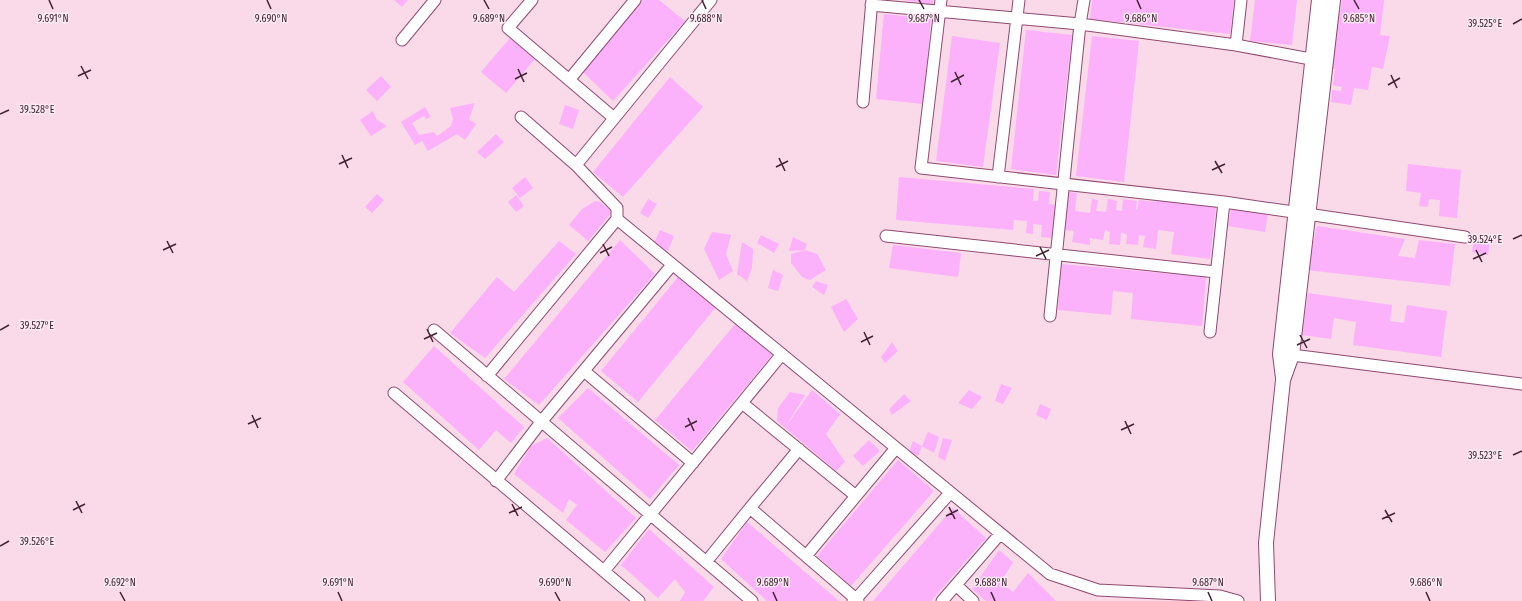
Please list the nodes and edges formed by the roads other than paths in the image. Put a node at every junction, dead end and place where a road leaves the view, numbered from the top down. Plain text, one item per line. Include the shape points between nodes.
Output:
1 (435, 0) edge
2 (532, 0) edge
3 (635, 0) edge
4 (1019, 0) edge
5 (1084, 0) edge
6 (1241, 0) edge
7 (1319, 0) edge
8 (1332, 0) edge
9 (708, 1) edge
10 (871, 2) edge
11 (941, 6) edge
12 (1017, 18) junction
13 (1080, 24) junction
14 (402, 40) dead end
15 (1236, 45) junction
16 (1319, 61) junction
17 (569, 80) junction
18 (863, 102) dead end
19 (521, 117) dead end
20 (614, 118) junction
21 (576, 164) junction
22 (998, 177) junction
23 (1065, 184) junction
24 (1224, 202) junction
25 (1302, 214) junction
26 (617, 219) junction
27 (886, 236) dead end
28 (1465, 237) dead end
29 (1057, 254) junction
30 (672, 265) junction
31 (1216, 272) junction
32 (1050, 316) dead end
33 (434, 330) dead end
34 (1210, 332) dead end
35 (782, 354) junction
36 (1286, 354) junction
37 (584, 371) junction
38 (488, 376) junction
39 (1522, 384) edge
40 (394, 393) dead end
41 (742, 403) junction
42 (541, 422) junction
43 (896, 448) junction
44 (798, 449) junction
45 (693, 463) junction
46 (496, 480) junction
47 (950, 492) junction
48 (856, 496) junction
49 (750, 508) junction
50 (650, 514) junction
51 (1000, 534) junction
52 (806, 556) junction
53 (706, 562) junction
54 (604, 571) junction
55 (956, 585) junction
56 (1179, 598) edge
57 (856, 600) edge
58 (639, 601) edge
59 (752, 601) edge
60 (942, 601) edge
61 (973, 601) edge
62 (1238, 601) edge
63 (1268, 601) edge

1 - 14 street
2 - 17 street via 508,28
3 - 17 street
4 - 12 street
5 - 13 street
6 - 15 street
7 - 16 street
8 - 16 street
9 - 20 street
10 - 11 street
10 - 18 street
11 - 12 street
11 - 22 street via 921,168
12 - 13 street
12 - 22 street
13 - 15 street
13 - 23 street
15 - 16 street
16 - 25 street
17 - 20 street
19 - 21 street
20 - 21 street
21 - 26 street via 617,208
22 - 23 street
23 - 24 street
23 - 29 street
24 - 25 street
24 - 31 street
25 - 28 street
25 - 36 street
26 - 30 street
26 - 38 street
27 - 29 street
29 - 31 street
29 - 32 street
30 - 35 street
30 - 37 street
31 - 34 street
33 - 38 street
35 - 41 street
35 - 43 street
36 - 39 street
36 - 63 street via 1266,543
37 - 42 street
37 - 45 street
38 - 42 street
40 - 46 street
41 - 44 street
41 - 45 street
42 - 46 street
42 - 50 street
43 - 47 street
43 - 48 street
44 - 48 street
44 - 49 street
45 - 50 street
46 - 54 street
47 - 51 street
47 - 57 street
48 - 52 street
49 - 52 street
49 - 53 street
50 - 53 street
50 - 54 street
51 - 55 street
51 - 56 street via 1050,574 1098,590
52 - 57 street
53 - 59 street
54 - 58 street
55 - 60 street
55 - 61 street
56 - 62 street via 1220,596

